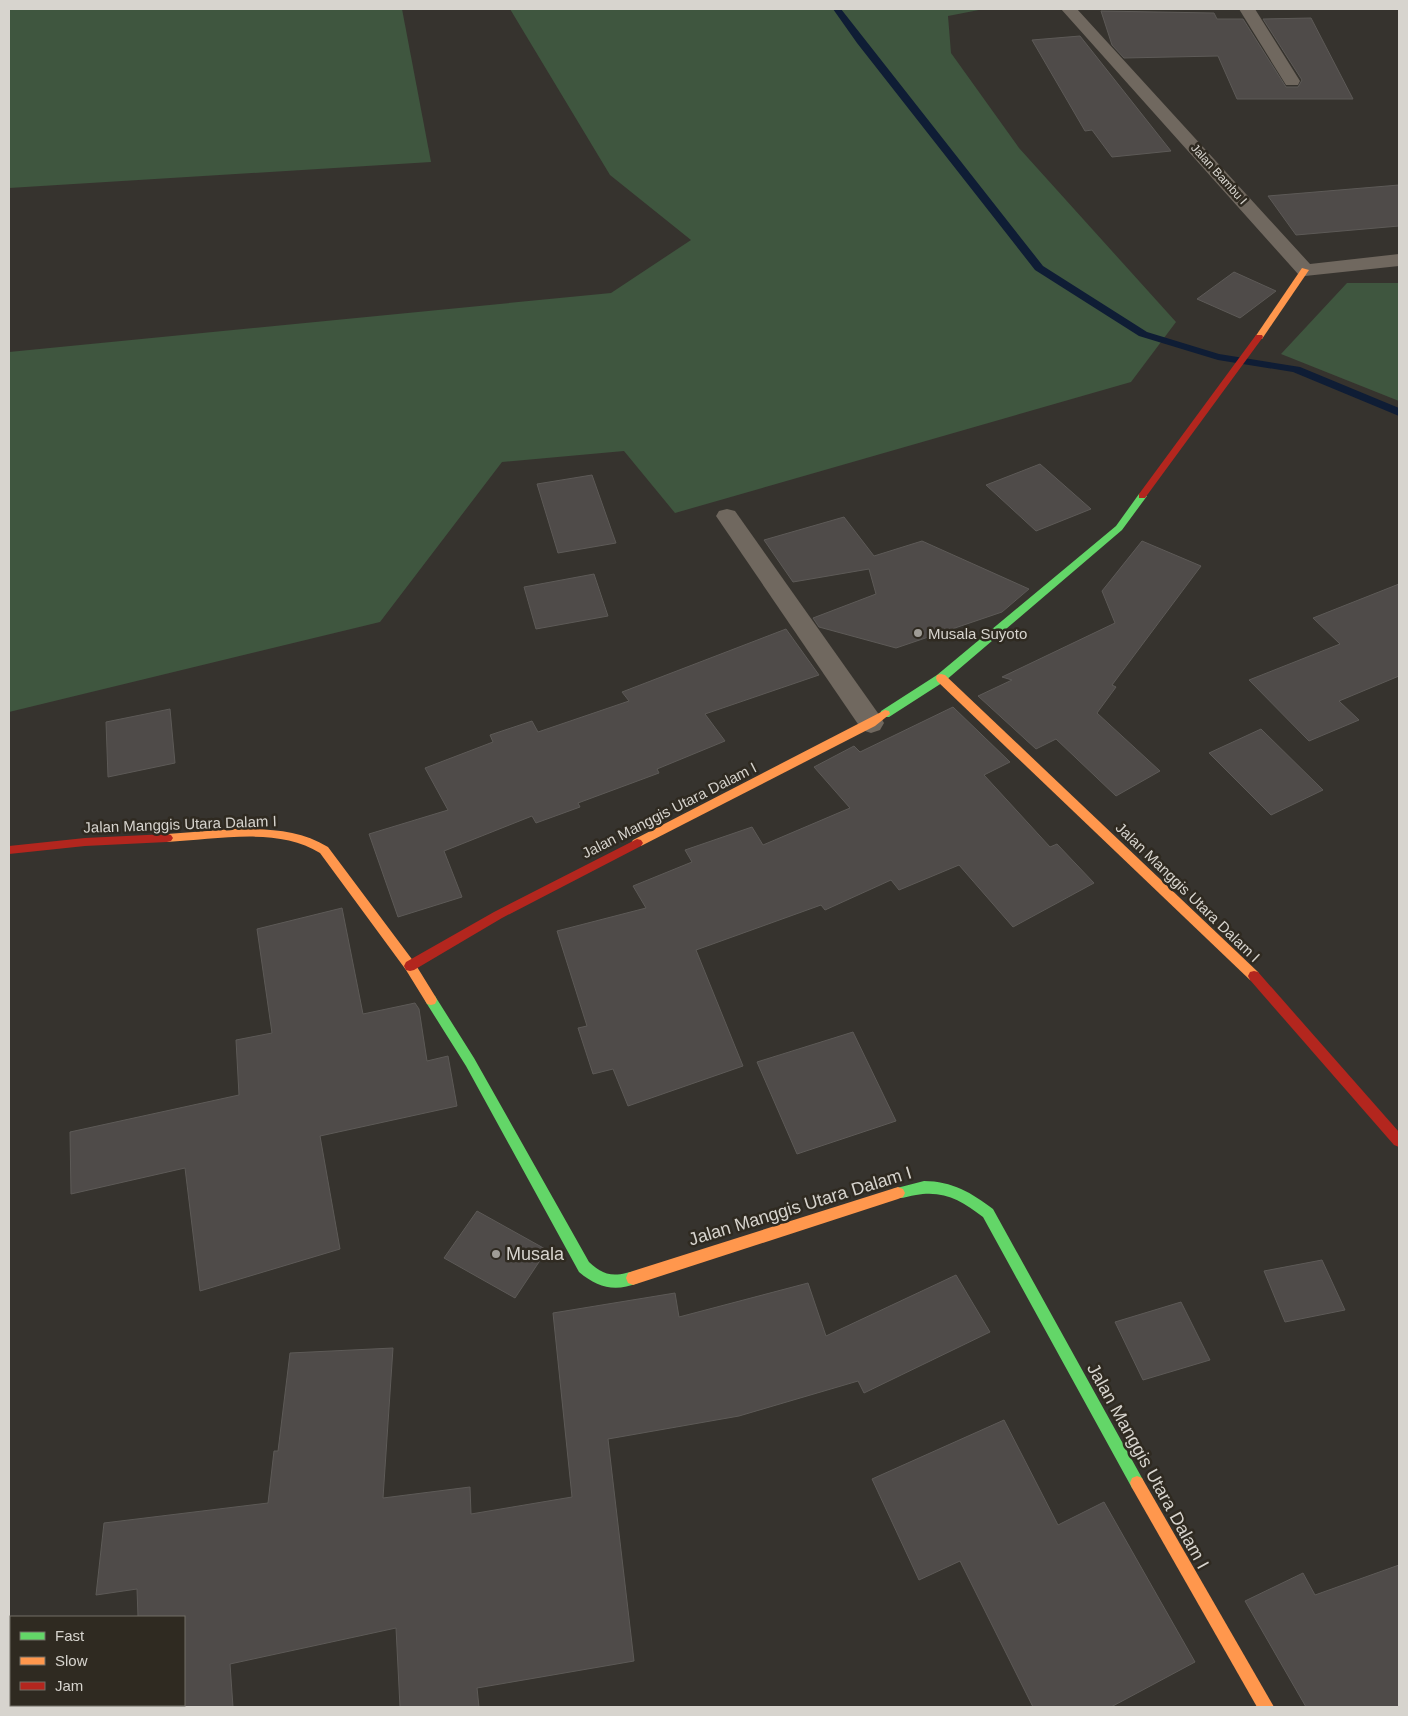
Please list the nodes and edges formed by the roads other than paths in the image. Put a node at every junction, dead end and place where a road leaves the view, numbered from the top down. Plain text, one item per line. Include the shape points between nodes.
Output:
1 (1069, 9) edge
2 (1246, 9) edge
3 (1292, 81) dead end
4 (1399, 260) edge
5 (1306, 270) junction
6 (727, 516) dead end
7 (941, 678) junction
8 (871, 723) junction
9 (9, 850) edge
10 (410, 966) junction
11 (1399, 1142) edge
12 (1266, 1707) edge

1 - 5 street, Jalan Bambu I
2 - 3 street
4 - 5 street
5 - 7 street, Jalan Manggis Utara Dalam I via 1119,528
6 - 8 street
7 - 8 street, Jalan Manggis Utara Dalam I
7 - 11 street, Jalan Manggis Utara Dalam I via 1251,972
8 - 10 street, Jalan Manggis Utara Dalam I via 498,915
9 - 10 street, Jalan Manggis Utara Dalam I via 85,842 261,834 308,839 324,850
10 - 12 street, Jalan Manggis Utara Dalam I via 470,1062 584,1267 598,1280 616,1283 919,1186 945,1187 967,1197 988,1213 1117,1449

